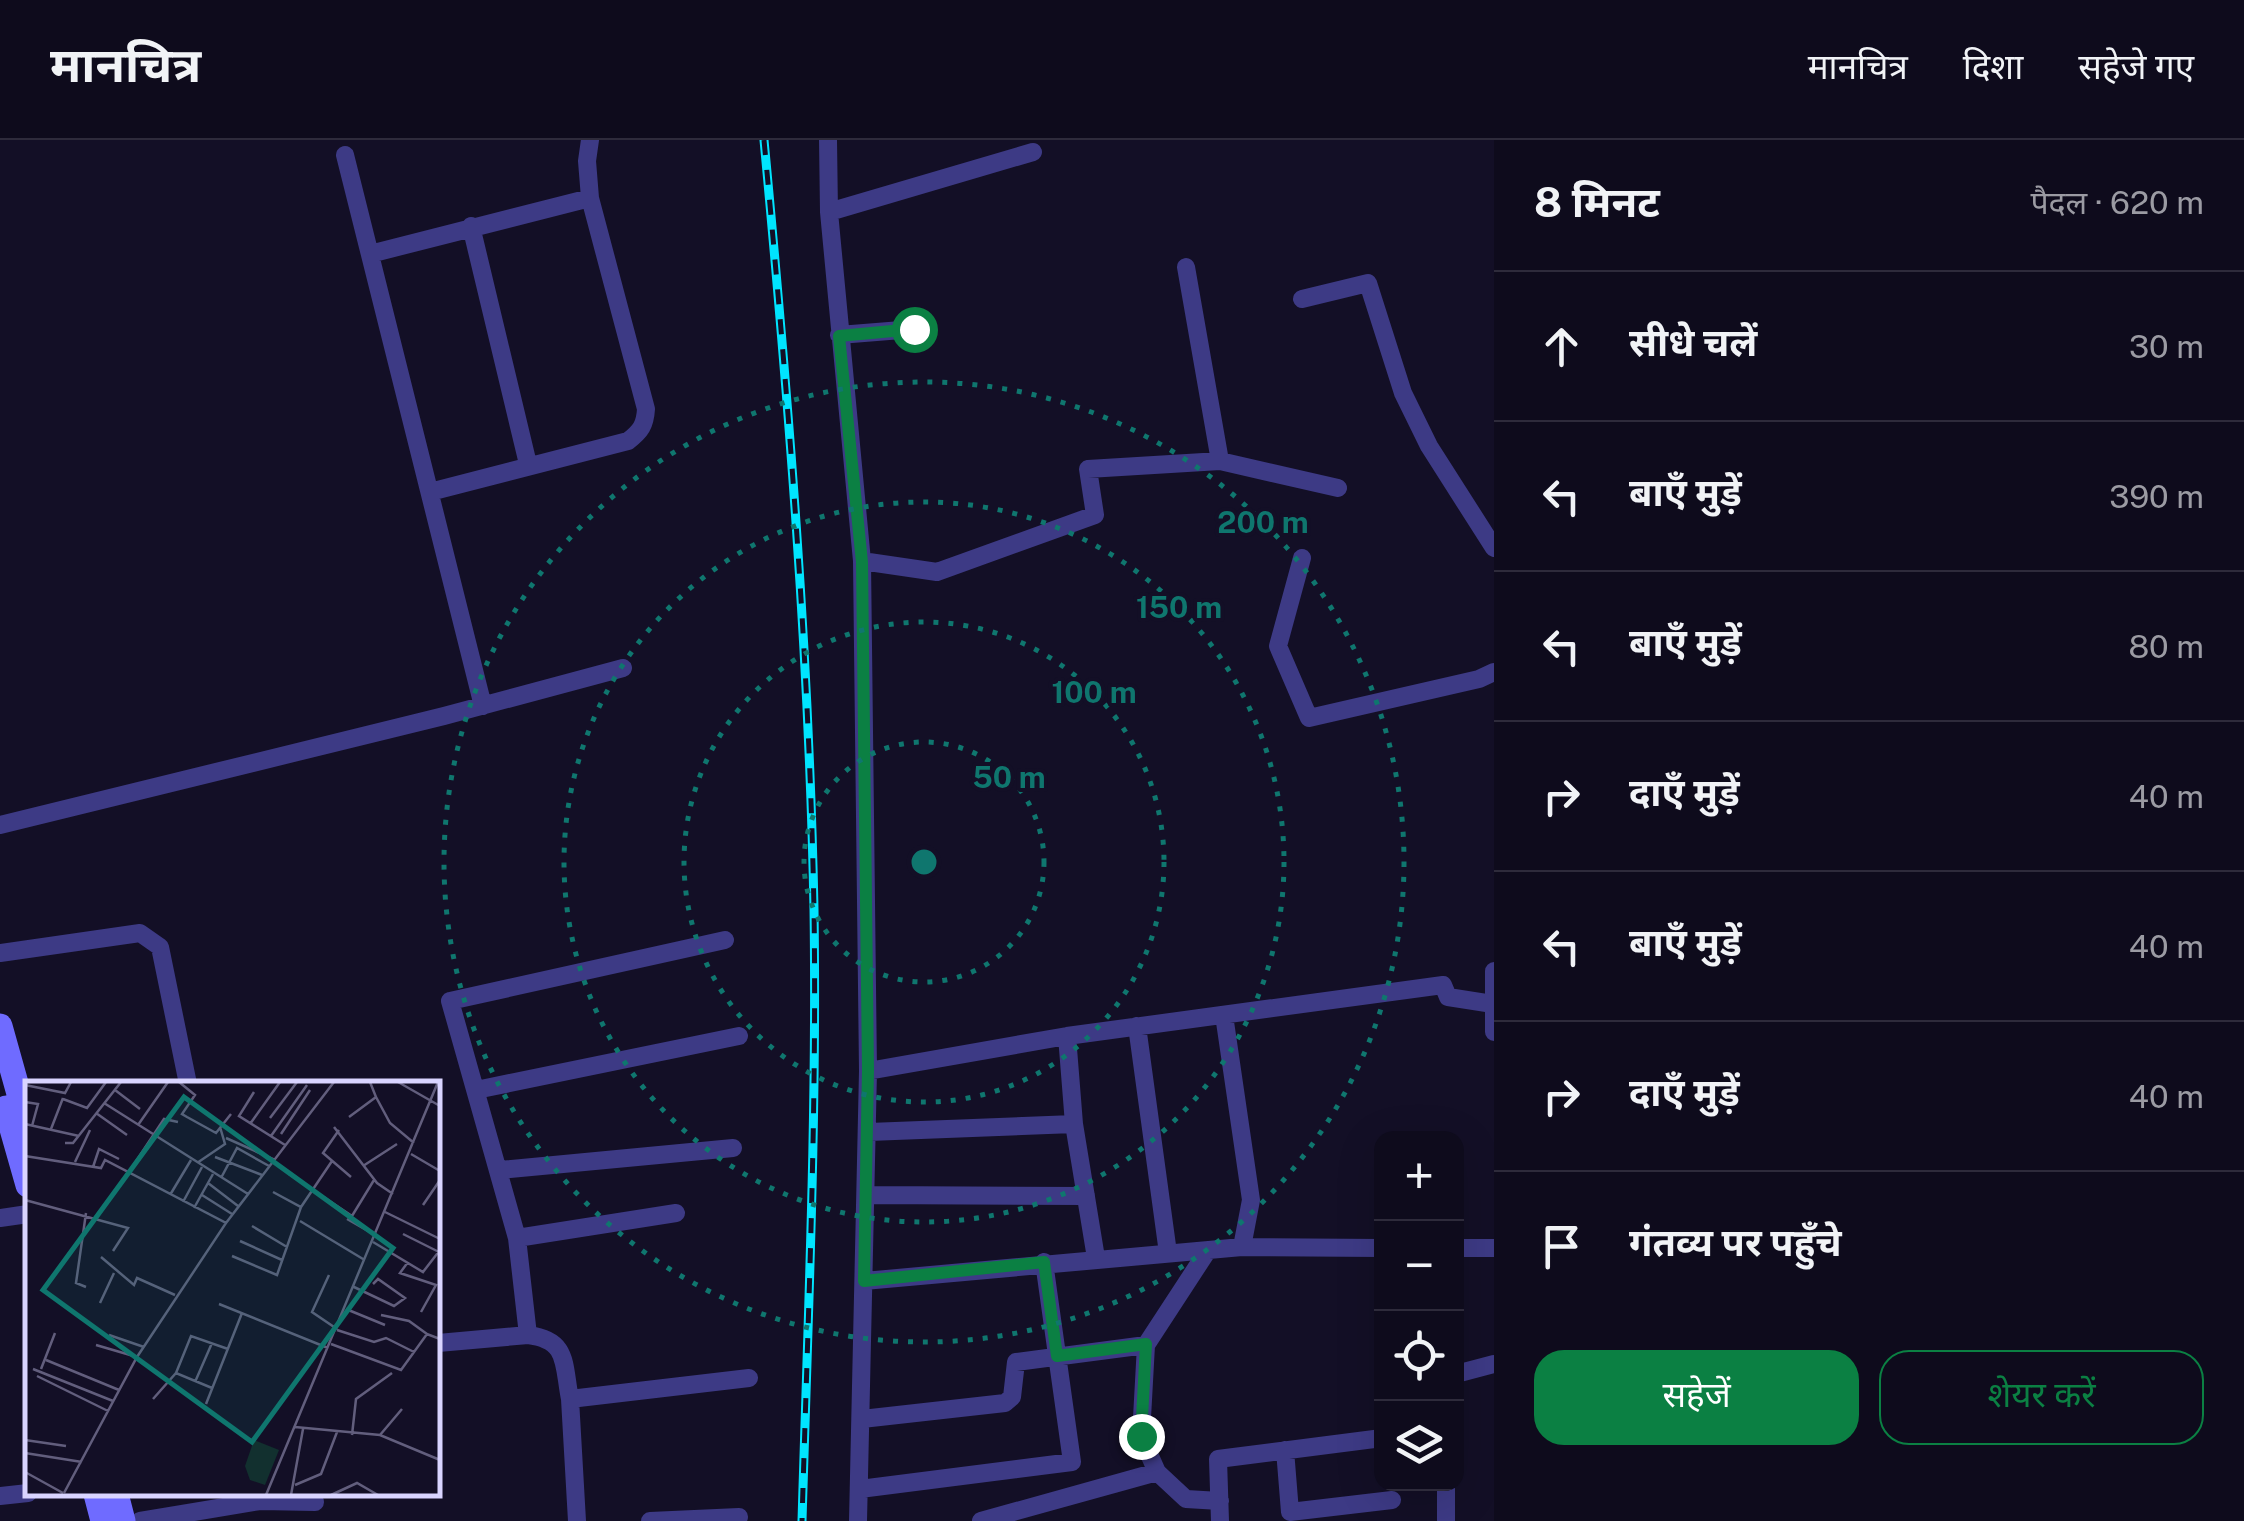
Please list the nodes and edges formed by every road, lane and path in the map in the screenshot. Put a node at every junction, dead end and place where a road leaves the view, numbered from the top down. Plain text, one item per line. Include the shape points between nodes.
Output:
1 (590, 140) edge
2 (828, 140) edge
3 (1033, 152) dead end
4 (346, 156) dead end
5 (590, 198) junction
6 (829, 212) junction
7 (471, 226) junction
8 (370, 254) junction
9 (1186, 267) dead end
10 (1302, 300) dead end
11 (914, 329) dead end
12 (839, 336) junction
13 (1220, 461) junction
14 (528, 464) junction
15 (1338, 488) dead end
16 (430, 492) junction
17 (1494, 548) edge
18 (1302, 558) dead end
19 (862, 562) junction
20 (623, 668) dead end
21 (1494, 672) edge
22 (483, 706) junction
23 (0, 826) edge
24 (725, 940) dead end
25 (0, 953) edge
26 (1494, 971) edge
27 (1493, 1004) edge
28 (1224, 1015) junction
29 (0, 1026) edge
30 (1137, 1026) junction
31 (1494, 1032) edge
32 (739, 1036) dead end
33 (1067, 1036) junction
34 (868, 1070) junction
35 (187, 1081) edge
36 (4, 1082) edge
37 (476, 1090) junction
38 (25, 1120) edge
39 (1074, 1124) junction
40 (868, 1132) junction
41 (732, 1148) dead end
42 (500, 1170) junction
43 (25, 1172) edge
44 (867, 1195) junction
45 (1086, 1196) junction
46 (25, 1214) edge
47 (676, 1214) dead end
48 (0, 1218) edge
49 (517, 1238) junction
50 (1242, 1247) junction
51 (1374, 1248) edge
52 (1464, 1248) edge
53 (1494, 1248) edge
54 (1208, 1250) junction
55 (1168, 1253) junction
56 (1096, 1258) junction
57 (1044, 1262) junction
58 (864, 1281) junction
59 (528, 1335) junction
60 (440, 1343) edge
61 (1146, 1344) junction
62 (1057, 1356) junction
63 (1494, 1364) edge
64 (1464, 1372) edge
65 (749, 1378) dead end
66 (570, 1399) junction
67 (862, 1419) junction
68 (1374, 1439) edge
69 (1284, 1450) junction
70 (1157, 1472) junction
71 (860, 1488) junction
72 (1446, 1491) edge
73 (25, 1493) edge
74 (0, 1496) edge
75 (97, 1496) edge
76 (117, 1496) edge
77 (1392, 1500) dead end
78 (1220, 1501) junction
79 (315, 1505) edge
80 (739, 1517) dead end
81 (103, 1521) edge
82 (123, 1521) edge
83 (140, 1521) edge
84 (577, 1521) edge
85 (650, 1521) edge
86 (858, 1521) edge
87 (980, 1521) edge
88 (1220, 1521) edge
89 (1446, 1521) edge

1 - 5 street
2 - 6 street
3 - 6 street
4 - 8 street
5 - 7 street
5 - 14 street via 645,422 628,440
6 - 12 street
7 - 8 street
7 - 14 street
8 - 16 street
9 - 13 street
10 - 17 street via 1368,283 1403,393
11 - 12 street
12 - 19 street
13 - 15 street
13 - 19 street via 1088,469 1095,515 937,572
14 - 16 street
16 - 22 street
18 - 21 street via 1278,646 1310,718
19 - 34 street
20 - 22 street
22 - 23 street
24 - 37 street via 450,1000
25 - 35 street via 140,933 160,947
26 - 27 street
27 - 28 street via 1448,997 1443,985
27 - 31 street
28 - 30 street
28 - 50 street via 1251,1200
29 - 36 main road
30 - 33 street
30 - 55 street
32 - 37 street
33 - 34 street
33 - 39 street
34 - 40 street
36 - 38 main road
36 - 43 main road
37 - 42 street
39 - 40 street
39 - 45 street
40 - 44 street
41 - 42 street
42 - 49 street
44 - 45 street
44 - 58 street
45 - 56 street
46 - 48 street
47 - 49 street
49 - 59 street
50 - 51 street
50 - 54 street
52 - 53 street
54 - 55 street
54 - 61 street
55 - 56 street
56 - 57 street
57 - 58 street
57 - 62 street
58 - 67 street
59 - 60 street
59 - 66 street via 559,1348
61 - 62 street
61 - 70 street via 1141,1436
62 - 67 street via 1016,1362 1012,1397 1004,1403
62 - 71 street via 1072,1462
63 - 64 street
65 - 66 street
66 - 84 street
67 - 71 street
68 - 69 street
69 - 77 street via 1290,1512
69 - 78 street via 1218,1459
70 - 78 street via 1186,1499
70 - 87 street
71 - 86 street
72 - 89 street
73 - 74 street
75 - 81 main road
76 - 82 main road
78 - 88 street
79 - 83 street via 260,1500
80 - 85 street

